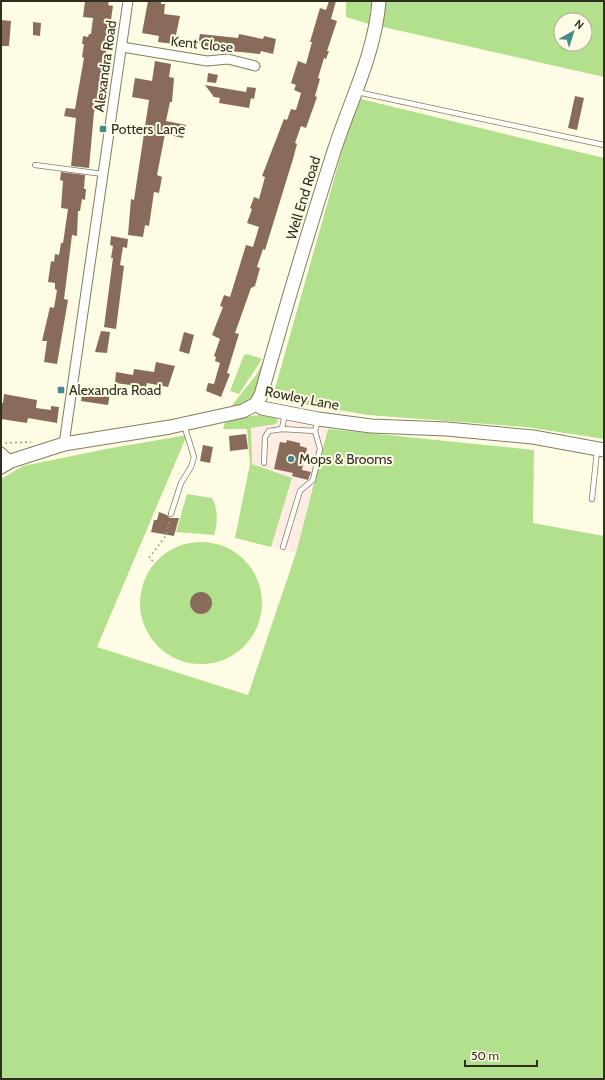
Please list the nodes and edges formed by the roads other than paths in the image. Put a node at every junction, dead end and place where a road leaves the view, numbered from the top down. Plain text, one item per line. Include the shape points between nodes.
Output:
1 (128, 1) edge
2 (379, 1) edge
3 (122, 47) junction
4 (255, 66) dead end
5 (356, 92) junction
6 (604, 145) edge
7 (35, 165) dead end
8 (103, 174) junction
9 (256, 404) junction
10 (285, 413) junction
11 (183, 424) junction
12 (317, 425) junction
13 (282, 429) junction
14 (64, 444) junction
15 (601, 449) edge
16 (1, 452) edge
17 (264, 463) dead end
18 (6, 464) edge
19 (592, 499) dead end
20 (171, 514) road end
21 (283, 547) dead end

1 - 3 street, Alexandra Road
2 - 5 street, Well End Road via 378,17
3 - 4 street, Kent Close via 207,61 228,59
3 - 8 street, Alexandra Road
5 - 6 lane
5 - 9 street, Well End Road via 334,149 262,395
7 - 8 lane
8 - 14 street, Alexandra Road
9 - 10 street, Rowley Lane via 262,408
9 - 11 street, Rowley Lane via 243,411
10 - 12 street, Rowley Lane
10 - 13 lane
11 - 14 street, Rowley Lane
11 - 20 lane via 194,457 181,483
12 - 13 lane
12 - 15 street, Rowley Lane via 447,429 533,437
12 - 21 lane via 320,449 313,480 300,491
13 - 17 lane via 269,431 265,437
14 - 18 street, Rowley Lane
15 - 19 lane
16 - 18 street

